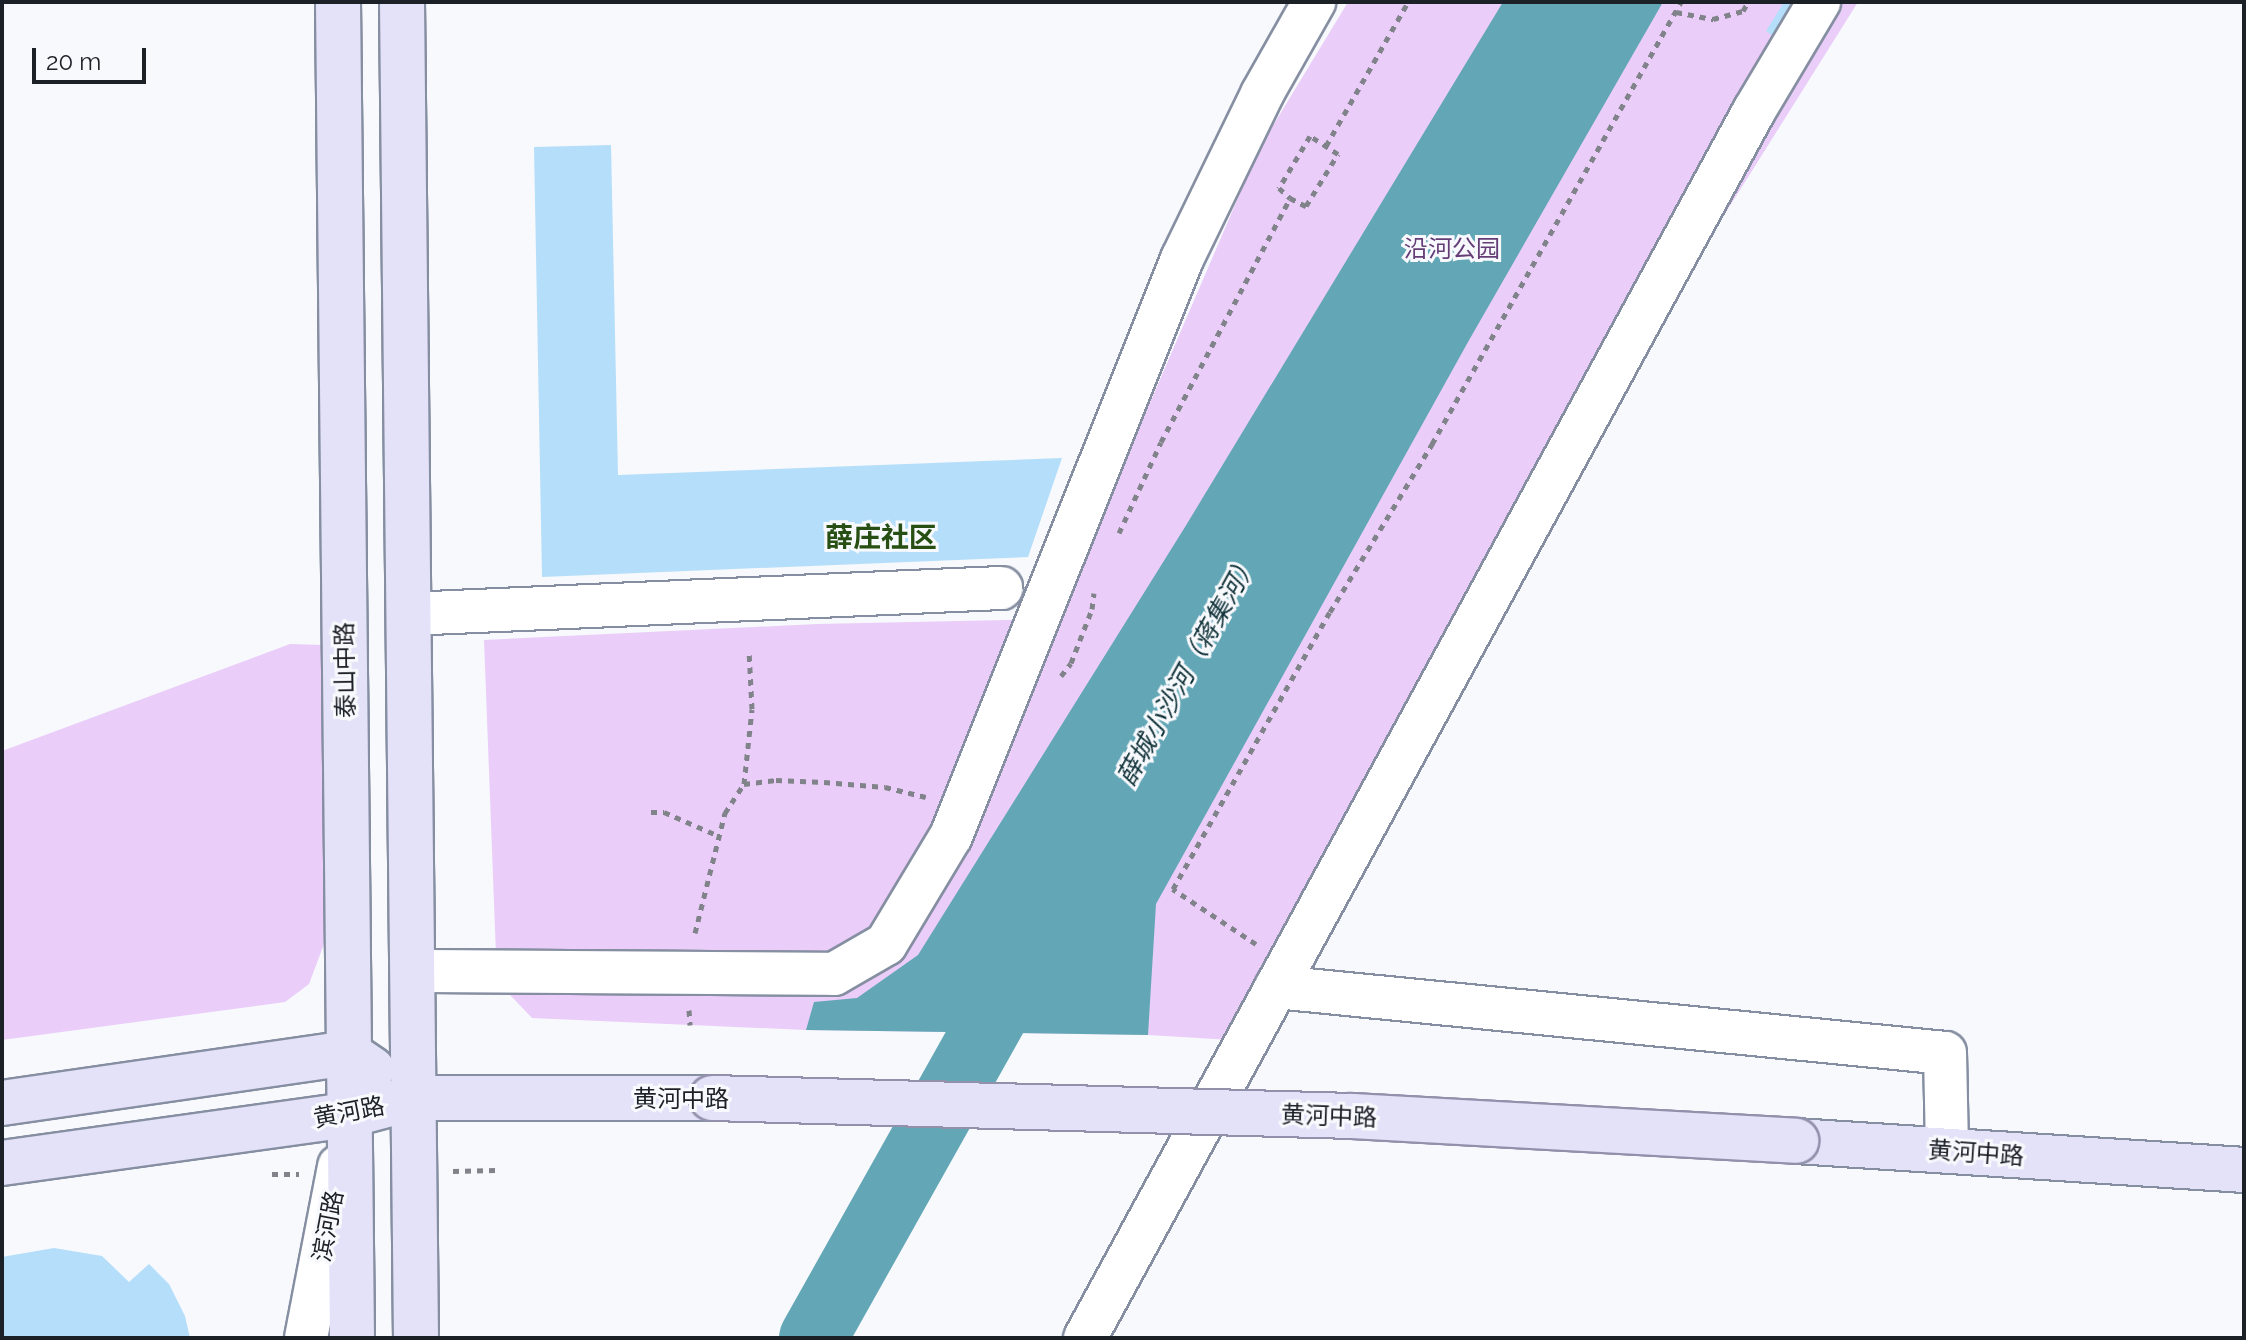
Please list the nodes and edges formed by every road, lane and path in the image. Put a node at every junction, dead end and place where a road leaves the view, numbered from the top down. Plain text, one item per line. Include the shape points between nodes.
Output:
1 (338, 2) edge
2 (402, 2) edge
3 (1314, 2) edge
4 (1408, 2) edge
5 (1681, 2) edge
6 (1748, 2) edge
7 (1819, 2) edge
8 (1676, 12) junction
9 (1326, 146) junction
10 (1290, 198) junction
11 (1115, 542) dead end
12 (1095, 585) dead end
13 (1001, 588) dead end
14 (408, 614) junction
15 (749, 650) dead end
16 (1053, 686) dead end
17 (744, 784) junction
18 (651, 812) dead end
19 (960, 812) junction
20 (719, 836) junction
21 (1211, 914) dead end
22 (412, 971) junction
23 (689, 972) junction
24 (1276, 987) junction
25 (348, 1053) junction
26 (413, 1098) junction
27 (2, 1103) edge
28 (349, 1115) junction
29 (1947, 1151) junction
30 (2, 1163) edge
31 (2244, 1170) edge
32 (306, 1338) edge
33 (352, 1338) edge
34 (416, 1338) edge
35 (1085, 1338) edge

1 - 25 main road, 泰山中路
2 - 14 main road
3 - 19 street via 1262,94 1182,259
4 - 9 path
5 - 8 path
6 - 8 path via 1743,11 1713,19
7 - 24 street via 1746,125
8 - 21 path via 1173,889
9 - 10 path via 1338,154 1306,206
9 - 10 path via 1310,136 1279,188
10 - 11 path via 1161,442
12 - 16 path via 1092,609 1071,663
13 - 14 street
14 - 22 main road
15 - 17 path via 752,709
17 - 19 path via 776,780 885,787 934,799
17 - 20 path via 725,813
18 - 20 path via 664,812
19 - 23 street via 886,944 873,952 834,974
20 - 23 path
22 - 23 street
22 - 26 main road
24 - 29 street via 1945,1053
24 - 35 street
25 - 26 main road, 黄河路
25 - 27 main road
25 - 28 main road, 泰山中路
26 - 28 main road, 黄河路
26 - 29 main road, 黄河中路, bridge via 712,1098 1352,1116
26 - 34 main road
28 - 30 main road, 黄河路
28 - 32 street, 滨河路
28 - 33 main road, 泰山中路
29 - 31 main road, 黄河中路

